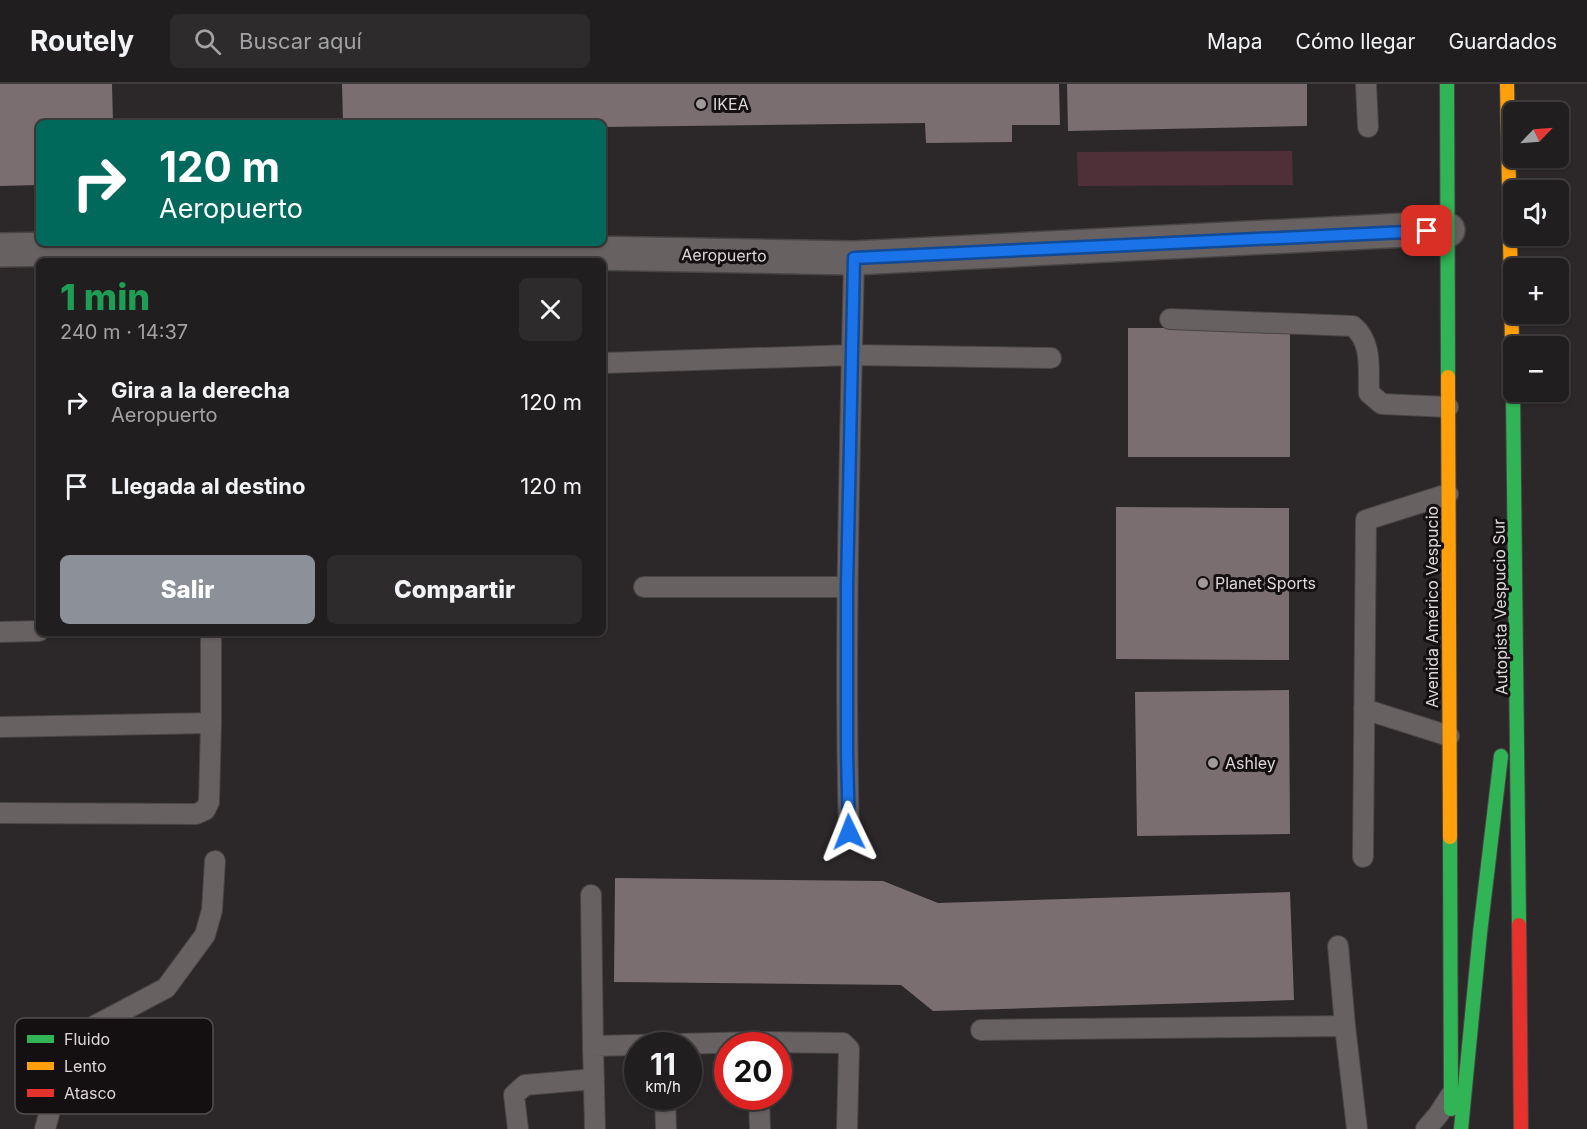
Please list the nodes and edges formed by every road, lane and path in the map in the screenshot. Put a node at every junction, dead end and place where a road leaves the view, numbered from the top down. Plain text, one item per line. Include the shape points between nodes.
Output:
1 (1366, 84) edge
2 (1446, 84) edge
3 (1507, 84) edge
4 (1368, 127) dead end
5 (1448, 231) junction
6 (139, 246) edge
7 (300, 246) edge
8 (0, 250) edge
9 (854, 258) junction
10 (1170, 319) dead end
11 (852, 355) junction
12 (1051, 358) dead end
13 (606, 363) edge
14 (1448, 407) junction
15 (1448, 494) junction
16 (847, 586) junction
17 (644, 587) dead end
18 (1517, 611) junction
19 (36, 631) edge
20 (0, 632) edge
21 (211, 636) edge
22 (1365, 709) junction
23 (211, 723) junction
24 (0, 727) edge
25 (1449, 736) junction
26 (0, 813) edge
27 (849, 832) dead end
28 (1363, 857) dead end
29 (215, 861) dead end
30 (591, 896) dead end
31 (1338, 946) dead end
32 (109, 1018) edge
33 (1345, 1026) junction
34 (981, 1030) dead end
35 (792, 1043) edge
36 (592, 1046) junction
37 (624, 1046) edge
38 (594, 1079) junction
39 (1451, 1095) junction
40 (665, 1110) edge
41 (759, 1110) edge
42 (49, 1114) edge
43 (45, 1129) edge
44 (518, 1129) edge
45 (595, 1129) edge
46 (666, 1129) edge
47 (760, 1129) edge
48 (847, 1129) edge
49 (1357, 1129) edge
50 (1426, 1129) edge
51 (1451, 1129) edge
52 (1461, 1129) edge
53 (1521, 1129) edge

1 - 4 lane
2 - 5 main road, Avenida Américo Vespucio
3 - 18 main road, Autopista Vespucio Sur
5 - 9 street, Aeropuerto
5 - 14 main road, Avenida Américo Vespucio
6 - 8 street, Aeropuerto
7 - 9 street, Aeropuerto
9 - 11 lane
10 - 14 lane via 1353,326 1363,334 1367,346 1369,393 1382,404
11 - 12 lane
11 - 13 lane
11 - 16 lane
14 - 15 main road, Avenida Américo Vespucio
15 - 22 lane via 1366,520
15 - 25 main road, Avenida Américo Vespucio
16 - 17 lane
16 - 27 lane
18 - 52 main road
18 - 53 main road, Autopista Vespucio Sur
19 - 20 lane
21 - 23 lane
22 - 25 lane
22 - 28 lane
23 - 24 lane
23 - 26 lane via 209,802 205,810 196,814
25 - 39 main road, Avenida Américo Vespucio
29 - 32 lane via 212,910 205,935 166,988
30 - 36 lane
31 - 33 lane
33 - 34 lane
33 - 49 lane
35 - 48 lane via 843,1043 849,1049
36 - 37 lane
36 - 38 lane
38 - 44 lane via 525,1085 514,1095
38 - 45 lane
39 - 50 lane
39 - 51 main road, Avenida Américo Vespucio
40 - 46 lane
41 - 47 lane
42 - 43 lane

